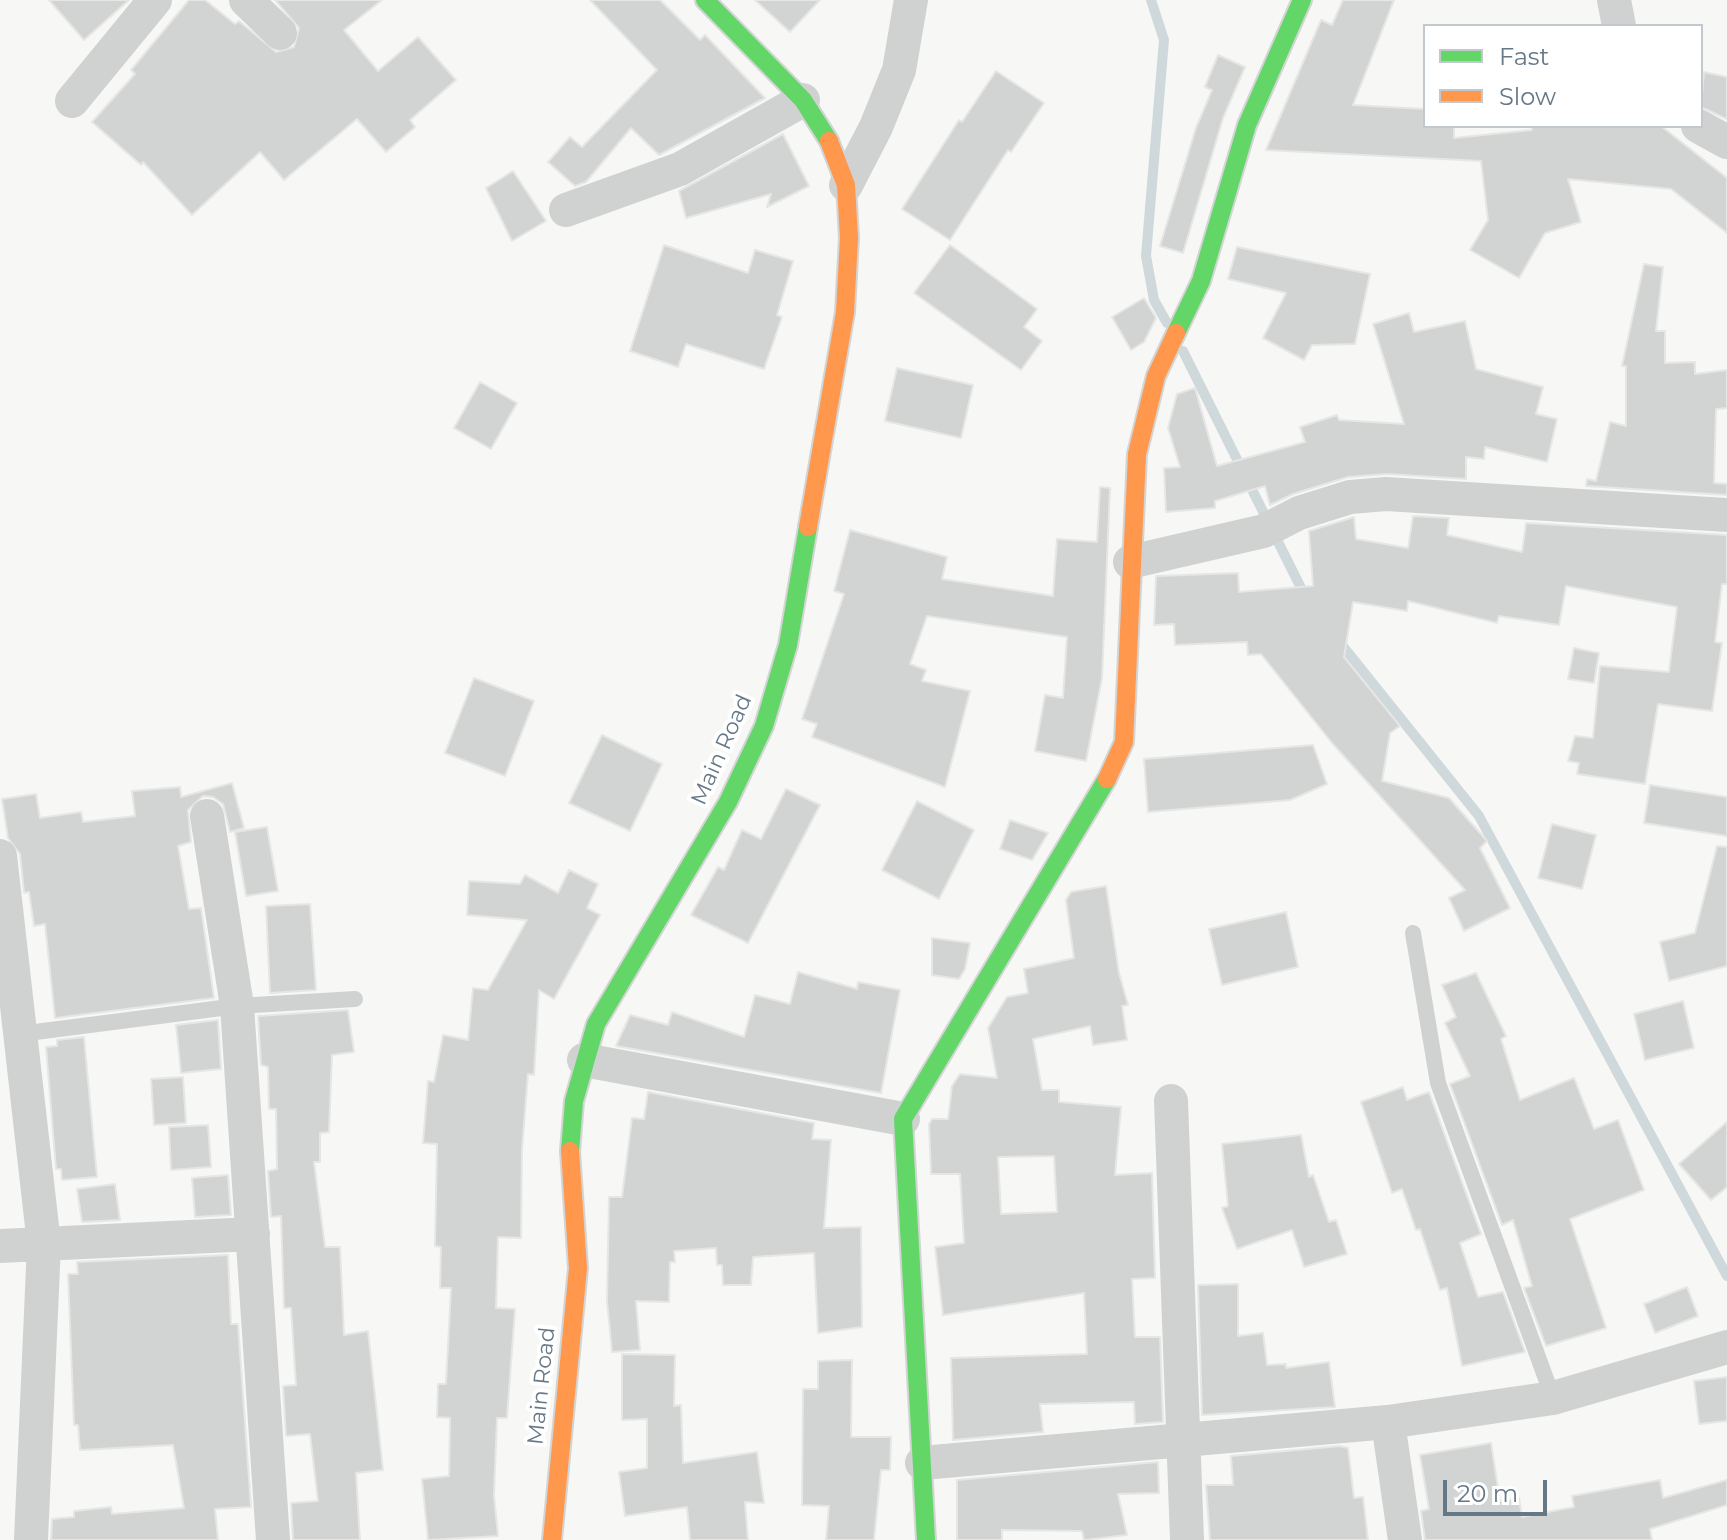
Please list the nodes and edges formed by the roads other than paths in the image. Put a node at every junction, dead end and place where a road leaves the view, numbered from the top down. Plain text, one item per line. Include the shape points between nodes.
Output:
1 (155, 0) edge
2 (246, 0) edge
3 (705, 0) edge
4 (911, 0) edge
5 (1302, 0) edge
6 (1614, 0) edge
7 (1619, 24) edge
8 (280, 33) dead end
9 (803, 100) junction
10 (72, 101) dead end
11 (1702, 128) edge
12 (1727, 142) edge
13 (846, 185) junction
14 (566, 210) dead end
15 (1727, 515) edge
16 (1130, 562) junction
17 (207, 816) dead end
18 (0, 856) edge
19 (1413, 933) dead end
20 (355, 999) dead end
21 (237, 1006) junction
22 (20, 1034) junction
23 (584, 1060) junction
24 (1171, 1101) dead end
25 (903, 1119) junction
26 (253, 1234) junction
27 (44, 1244) junction
28 (0, 1246) edge
29 (1727, 1347) edge
30 (1553, 1398) junction
31 (1388, 1422) junction
32 (1181, 1441) junction
33 (922, 1463) junction
34 (31, 1540) edge
35 (273, 1540) edge
36 (552, 1540) edge
37 (926, 1540) edge
38 (1187, 1540) edge
39 (1405, 1540) edge

1 - 10 street
2 - 8 street
3 - 9 main road, Main Road
4 - 13 street via 899,70
5 - 16 main road via 1247,125 1201,281 1156,376 1137,454
6 - 7 street
9 - 13 main road, Main Road via 828,139
9 - 14 street via 680,169
11 - 12 street
13 - 23 main road, Main Road via 845,312 788,645 764,726 728,802 596,1024
15 - 16 street via 1386,494 1350,497 1274,526
16 - 25 main road via 1124,742 1099,798
17 - 21 street
18 - 22 street
19 - 30 lane via 1438,1083
20 - 21 lane
21 - 22 lane
21 - 26 street
22 - 27 street
23 - 25 street
23 - 36 main road, Main Road via 570,1150 578,1268
24 - 32 street
25 - 33 main road
26 - 27 street
26 - 35 street
27 - 28 street
27 - 34 street
29 - 30 street
30 - 31 street
31 - 32 street
31 - 39 street
32 - 33 street
32 - 38 street
33 - 37 main road

